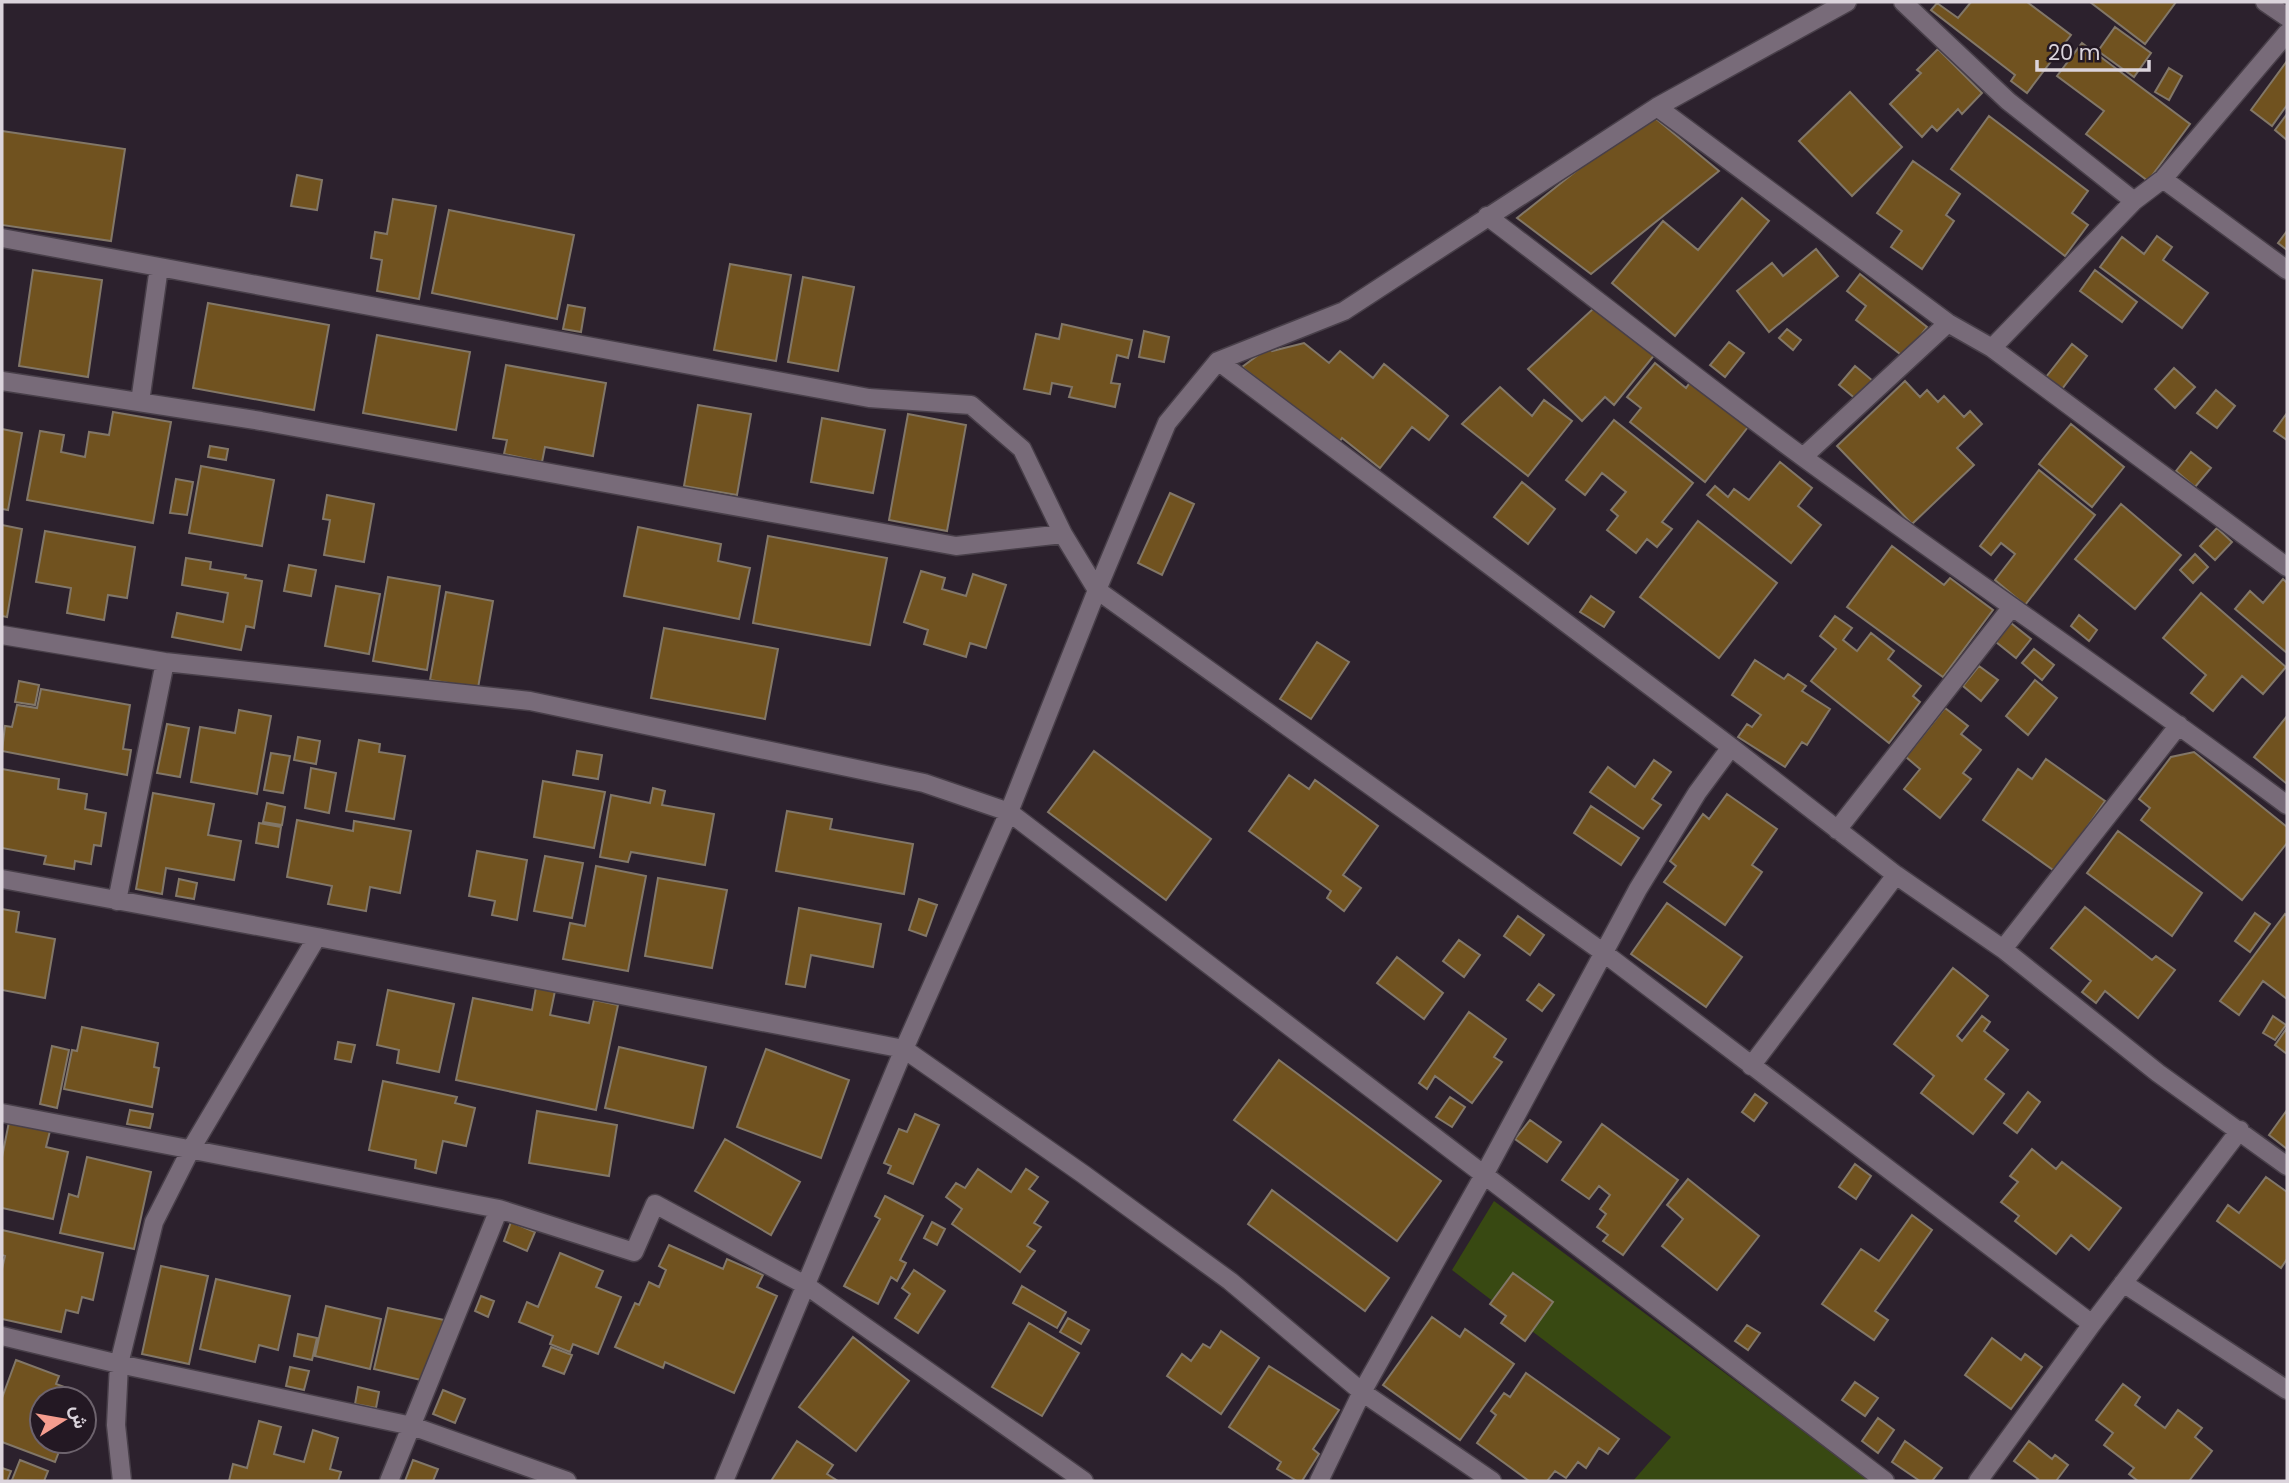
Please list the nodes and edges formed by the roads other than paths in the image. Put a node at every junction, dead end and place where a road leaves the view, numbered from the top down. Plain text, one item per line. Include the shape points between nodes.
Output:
1 (1847, 2) edge
2 (1903, 2) edge
3 (2265, 2) edge
4 (2287, 17) edge
5 (2287, 33) edge
6 (1657, 107) junction
7 (2163, 179) junction
8 (2134, 201) junction
9 (1487, 216) junction
10 (2, 238) edge
11 (159, 267) junction
12 (2287, 270) edge
13 (1948, 323) junction
14 (1992, 348) junction
15 (1218, 360) junction
16 (2, 380) edge
17 (140, 402) junction
18 (1803, 457) junction
19 (1063, 534) junction
20 (2287, 567) edge
21 (1097, 590) junction
22 (2011, 608) junction
23 (2, 635) edge
24 (165, 662) junction
25 (2179, 725) junction
26 (1731, 747) junction
27 (2287, 805) edge
28 (1009, 811) junction
29 (1837, 830) junction
30 (1896, 875) junction
31 (2, 879) edge
32 (117, 901) junction
33 (317, 936) junction
34 (2003, 949) junction
35 (1604, 953) junction
36 (904, 1049) junction
37 (1751, 1066) junction
38 (2, 1113) edge
39 (2240, 1130) junction
40 (191, 1149) junction
41 (2287, 1166) edge
42 (1484, 1175) junction
43 (499, 1209) junction
44 (2123, 1283) junction
45 (807, 1286) junction
46 (2092, 1324) junction
47 (2, 1336) edge
48 (119, 1364) junction
49 (2287, 1390) edge
50 (1362, 1392) junction
51 (412, 1426) junction
52 (122, 1481) edge
53 (389, 1481) edge
54 (567, 1481) edge
55 (724, 1481) edge
56 (1084, 1481) edge
57 (1319, 1481) edge
58 (1492, 1481) edge
59 (1885, 1481) edge
60 (1978, 1481) edge

1 - 6 street
2 - 8 street via 2008,101
3 - 4 street
5 - 7 street
6 - 9 street
6 - 13 street
7 - 8 street
7 - 12 street
8 - 14 street
9 - 15 street via 1344,311
9 - 18 street
10 - 11 street
11 - 17 street
11 - 19 street via 869,398 971,405 1022,449
13 - 14 street
13 - 18 street
14 - 20 street
15 - 21 street via 1167,423
15 - 26 street
16 - 17 street
17 - 19 street via 957,546
18 - 22 street
19 - 21 street
21 - 28 street
21 - 35 street
22 - 25 street
22 - 29 street
23 - 24 street
24 - 28 street via 530,701 924,783
24 - 32 street
25 - 27 street
25 - 34 street
26 - 29 street
26 - 35 street via 1638,889
28 - 36 street
28 - 42 street
29 - 30 street
30 - 34 street
30 - 37 street
31 - 32 street
32 - 33 street
33 - 36 street
33 - 40 street
34 - 39 street via 2158,1073
35 - 37 street
35 - 42 street
36 - 45 street
36 - 50 street via 1230,1281
37 - 46 street
38 - 40 street
39 - 41 street
39 - 44 street
40 - 43 street
40 - 48 street via 154,1222
42 - 50 street
42 - 59 street
43 - 45 street via 634,1252 655,1204
43 - 51 street
44 - 46 street
44 - 49 street
45 - 55 street
45 - 56 street
46 - 60 street
47 - 48 street
48 - 51 street
48 - 52 street via 116,1425
50 - 57 street
50 - 58 street
51 - 53 street
51 - 54 street

